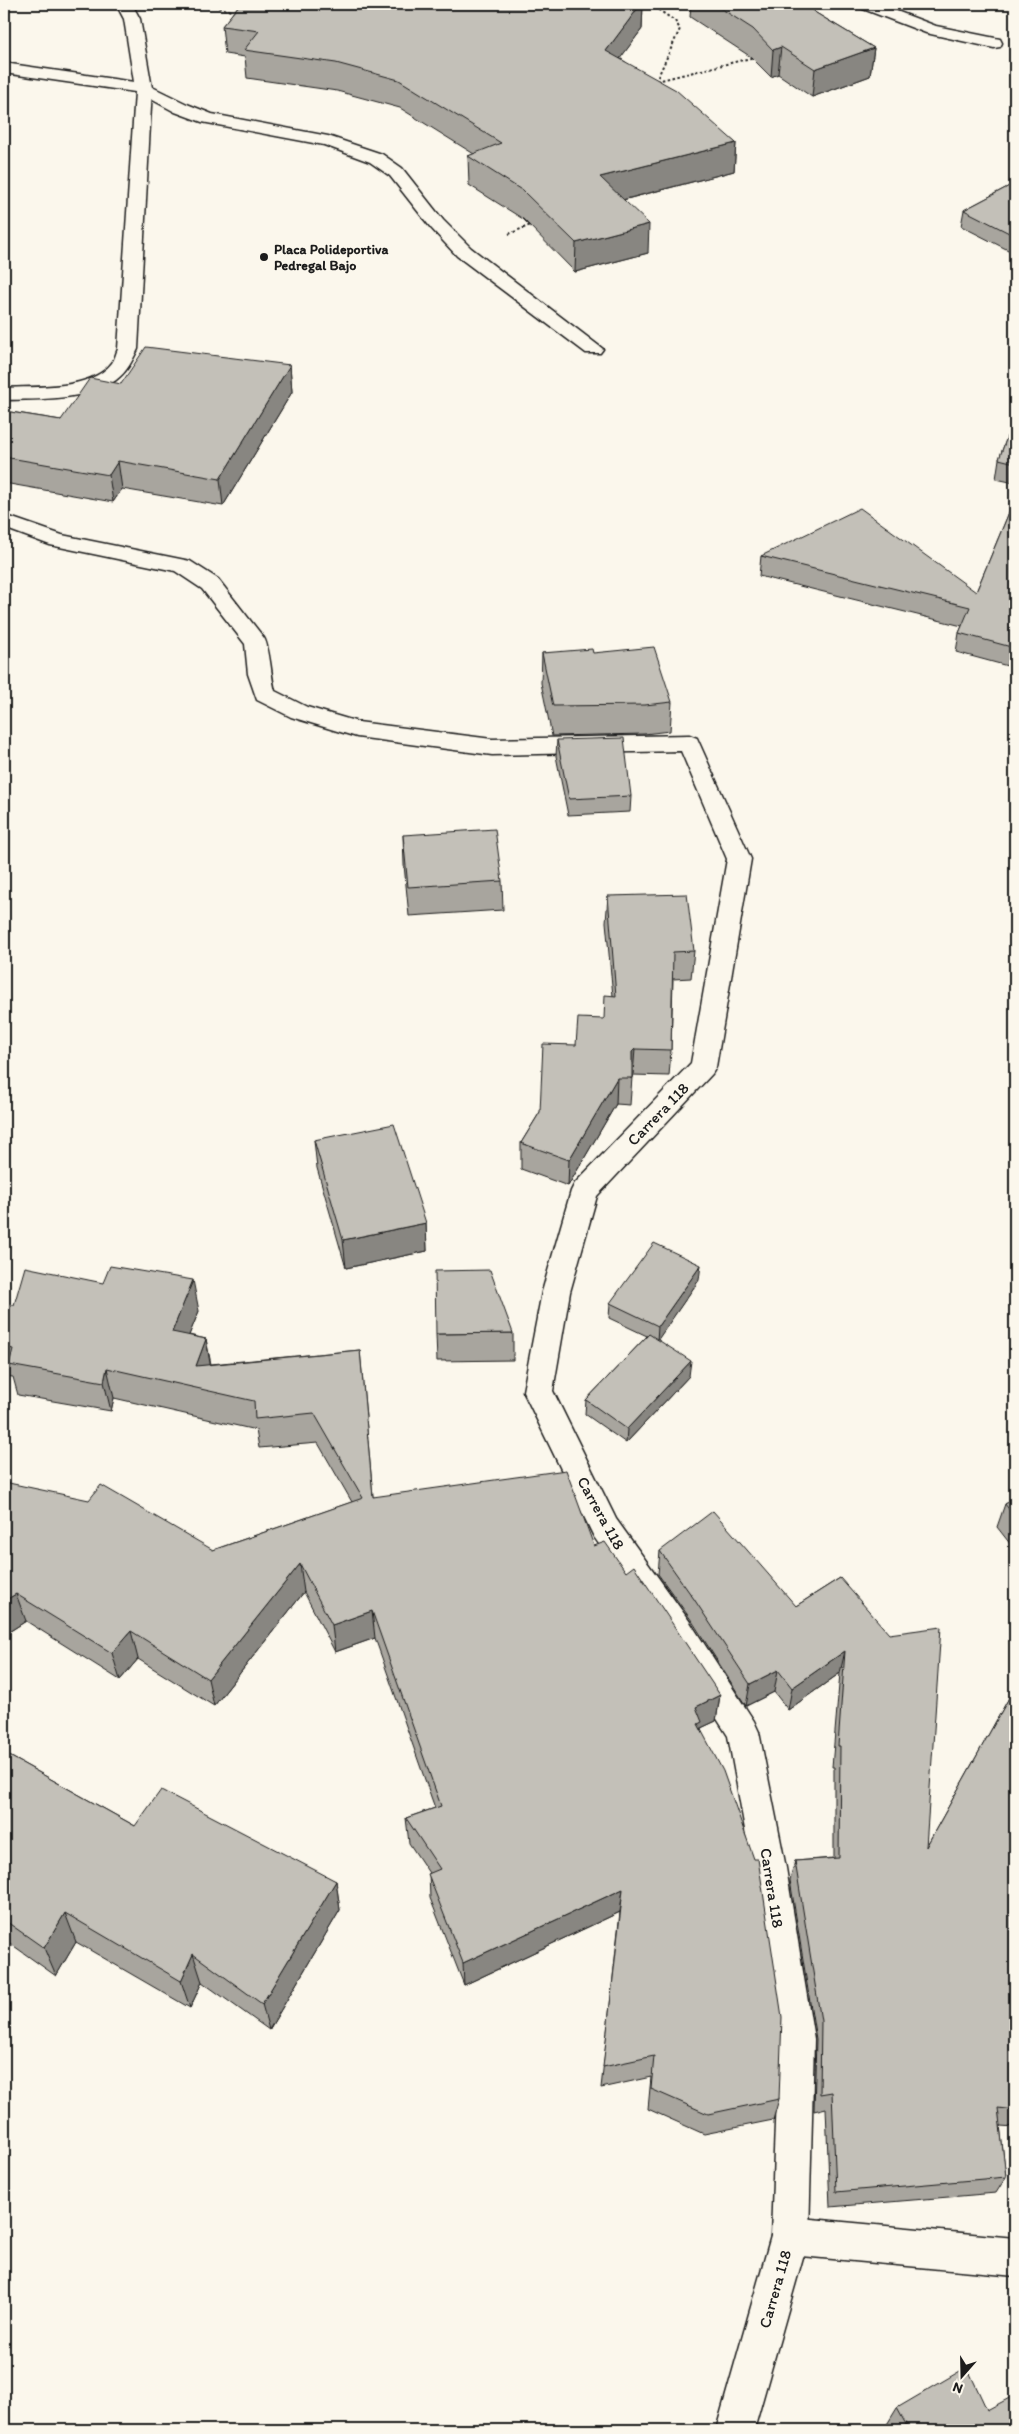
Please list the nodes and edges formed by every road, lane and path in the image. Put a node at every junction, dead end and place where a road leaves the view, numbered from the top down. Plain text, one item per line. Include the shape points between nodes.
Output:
1 (124, 4) edge
2 (208, 4) edge
3 (650, 4) edge
4 (864, 4) edge
5 (245, 16) edge
6 (994, 43) dead end
7 (762, 55) edge
8 (4, 68) edge
9 (656, 82) junction
10 (144, 88) junction
11 (664, 88) edge
12 (541, 221) edge
13 (464, 252) junction
14 (593, 349) dead end
15 (4, 394) edge
16 (4, 521) edge
17 (790, 2236) junction
18 (1015, 2257) edge
19 (734, 2430) edge

1 - 10 street via 132,19
2 - 5 path
3 - 9 path via 675,21 680,29
4 - 6 street via 932,30
7 - 9 path
8 - 10 street
9 - 11 path
10 - 13 street via 208,118 328,141 376,158 396,172
10 - 15 street via 128,349 120,367 99,383
12 - 13 path
13 - 14 street
16 - 17 street, Carrera 118 via 57,540 189,570 210,584 256,643 265,695 299,712 357,729 492,747 689,743 739,860 703,1067 585,1191 556,1292 538,1391 605,1528 679,1632 743,1732 770,1868 796,2038
17 - 18 street
17 - 19 street, Carrera 118

